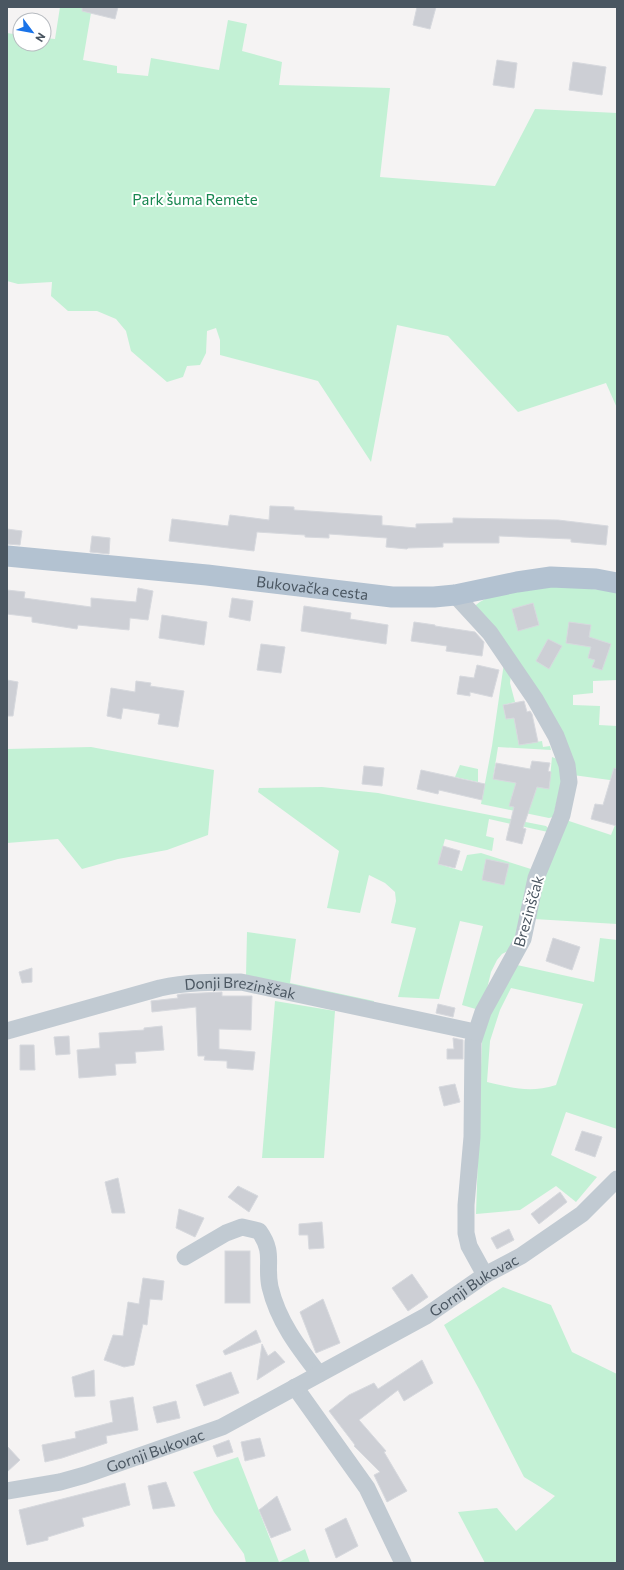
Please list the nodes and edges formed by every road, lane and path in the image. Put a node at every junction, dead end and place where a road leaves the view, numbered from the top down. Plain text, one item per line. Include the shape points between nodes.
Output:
1 (7, 556) edge
2 (617, 583) edge
3 (455, 596) junction
4 (7, 1031) edge
5 (475, 1032) junction
6 (617, 1179) edge
7 (185, 1257) dead end
8 (485, 1275) junction
9 (318, 1374) junction
10 (295, 1387) junction
11 (7, 1491) edge
12 (403, 1563) edge

1 - 3 main road, Bukovačka cesta via 207,575 392,597
2 - 3 main road, Bukovačka cesta via 596,579 550,577
3 - 5 street, Brezinščak via 490,633 535,699 561,748 567,765 568,782 562,815 536,878 523,939 483,1012
4 - 5 street, Donji Brezinščak via 160,988 184,983 241,982
5 - 8 street, Brezinščak via 466,1233 469,1246
6 - 8 street, Gornji Bukovac via 582,1214 554,1236
7 - 9 street via 226,1233 242,1227 259,1231 267,1241 270,1254 270,1285 278,1313 294,1342
8 - 9 street, Gornji Bukovac via 426,1316
9 - 10 street, Gornji Bukovac
10 - 11 street, Gornji Bukovac via 222,1427 201,1435 79,1476
10 - 12 street via 367,1488

